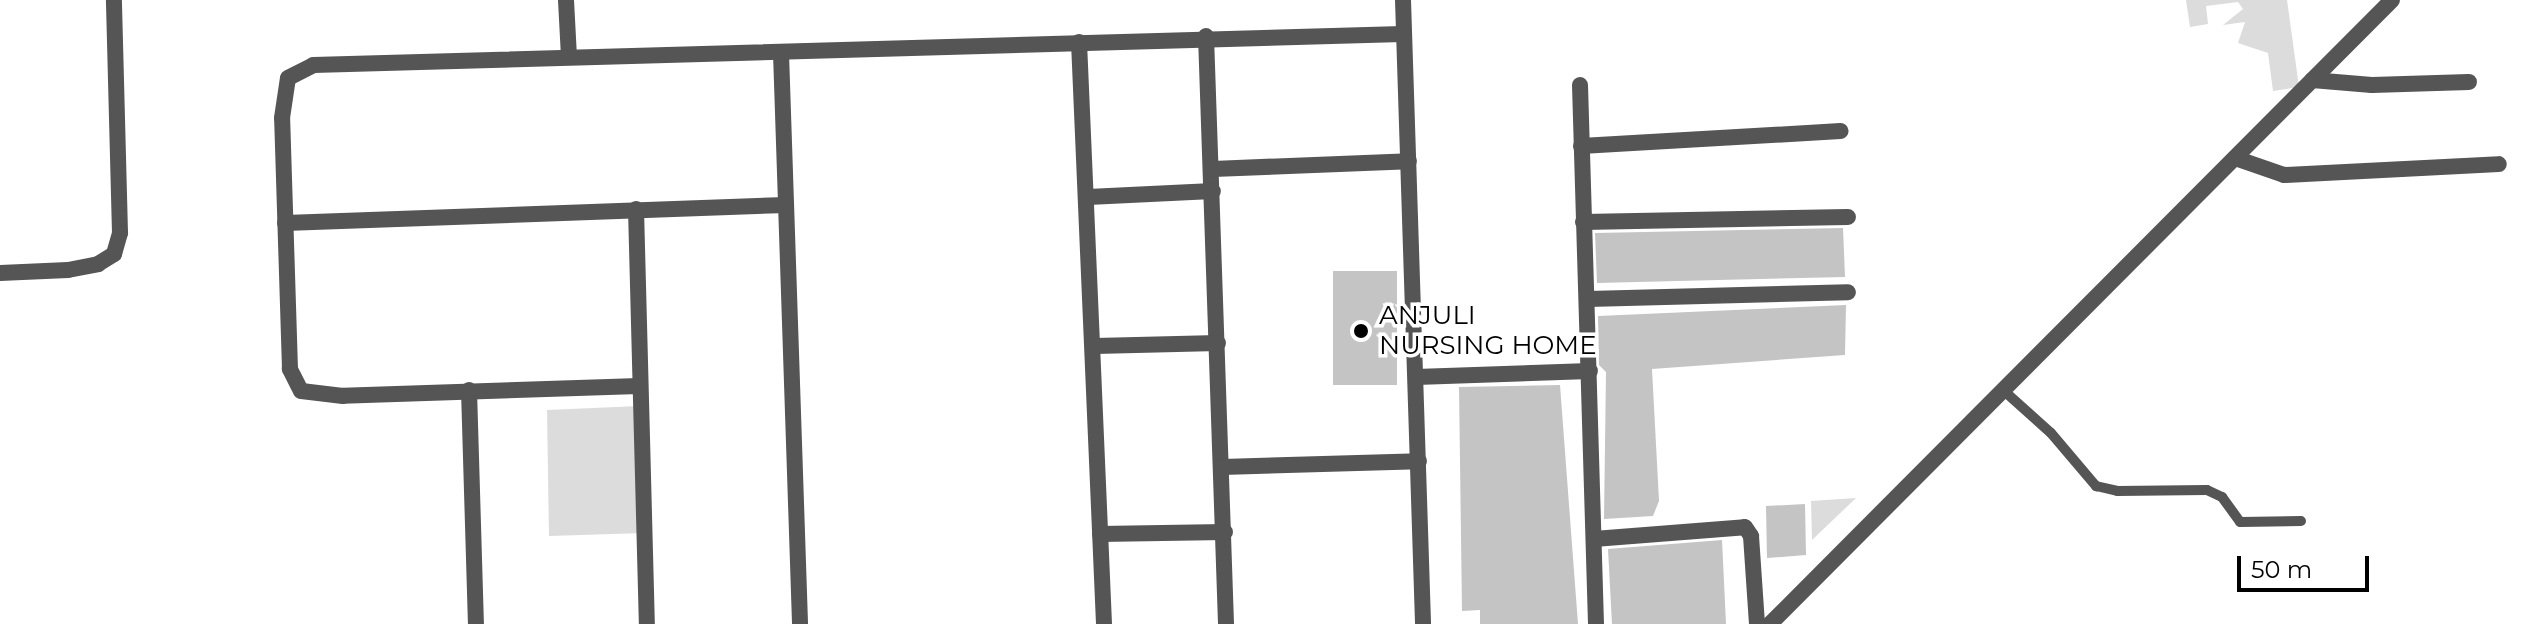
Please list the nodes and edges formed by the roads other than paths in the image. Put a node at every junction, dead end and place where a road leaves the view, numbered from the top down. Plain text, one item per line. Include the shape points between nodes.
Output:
1 (114, 0) edge
2 (566, 0) edge
3 (1403, 0) edge
4 (2392, 0) edge
5 (1403, 34) junction
6 (1206, 36) junction
7 (1079, 42) junction
8 (781, 53) junction
9 (569, 57) junction
10 (2312, 80) junction
11 (2469, 82) dead end
12 (1580, 85) dead end
13 (1841, 131) dead end
14 (1581, 146) junction
15 (2235, 158) junction
16 (1409, 161) junction
17 (2499, 164) dead end
18 (1213, 169) junction
19 (1213, 191) junction
20 (1088, 197) junction
21 (786, 205) junction
22 (636, 209) junction
23 (1848, 217) dead end
24 (1583, 222) junction
25 (285, 223) junction
26 (0, 273) edge
27 (1848, 292) dead end
28 (1588, 299) junction
29 (1218, 343) junction
30 (1095, 346) junction
31 (1590, 371) junction
32 (1416, 377) junction
33 (639, 386) junction
34 (469, 390) junction
35 (2003, 390) junction
36 (1419, 461) junction
37 (1222, 467) junction
38 (2301, 521) dead end
39 (1225, 532) junction
40 (1100, 534) junction
41 (1594, 539) junction
42 (476, 624) edge
43 (647, 624) edge
44 (800, 624) edge
45 (1104, 624) edge
46 (1226, 624) edge
47 (1423, 624) edge
48 (1596, 624) edge
49 (1757, 624) edge
50 (1770, 624) edge

1 - 26 street via 120,233 114,254 68,270
2 - 9 street
3 - 5 street
4 - 10 street
5 - 6 street
5 - 16 street
6 - 7 street
6 - 18 street
7 - 8 street
7 - 20 street
8 - 9 street
8 - 21 street
9 - 25 street via 313,65 295,70 283,95
10 - 11 street via 2372,85
10 - 15 street
12 - 14 street
13 - 14 street
14 - 24 street
15 - 17 street via 2284,175
15 - 35 street
16 - 18 street
16 - 32 street
18 - 19 street
19 - 20 street
19 - 29 street
20 - 30 street
21 - 22 street
21 - 44 street
22 - 25 street
22 - 33 street
23 - 24 street
24 - 28 street
25 - 34 street via 290,369 301,391 343,396
27 - 28 street
28 - 31 street
29 - 30 street
29 - 37 street
30 - 40 street
31 - 32 street
31 - 41 street
32 - 36 street
33 - 34 street
33 - 43 street
34 - 42 street
35 - 38 lane via 2051,433 2096,486 2117,491 2207,490 2222,497 2240,522
35 - 50 street
36 - 37 street
36 - 47 street
37 - 39 street
39 - 40 street
39 - 46 street
40 - 45 street
41 - 48 street
41 - 49 street via 1745,527 1751,536

